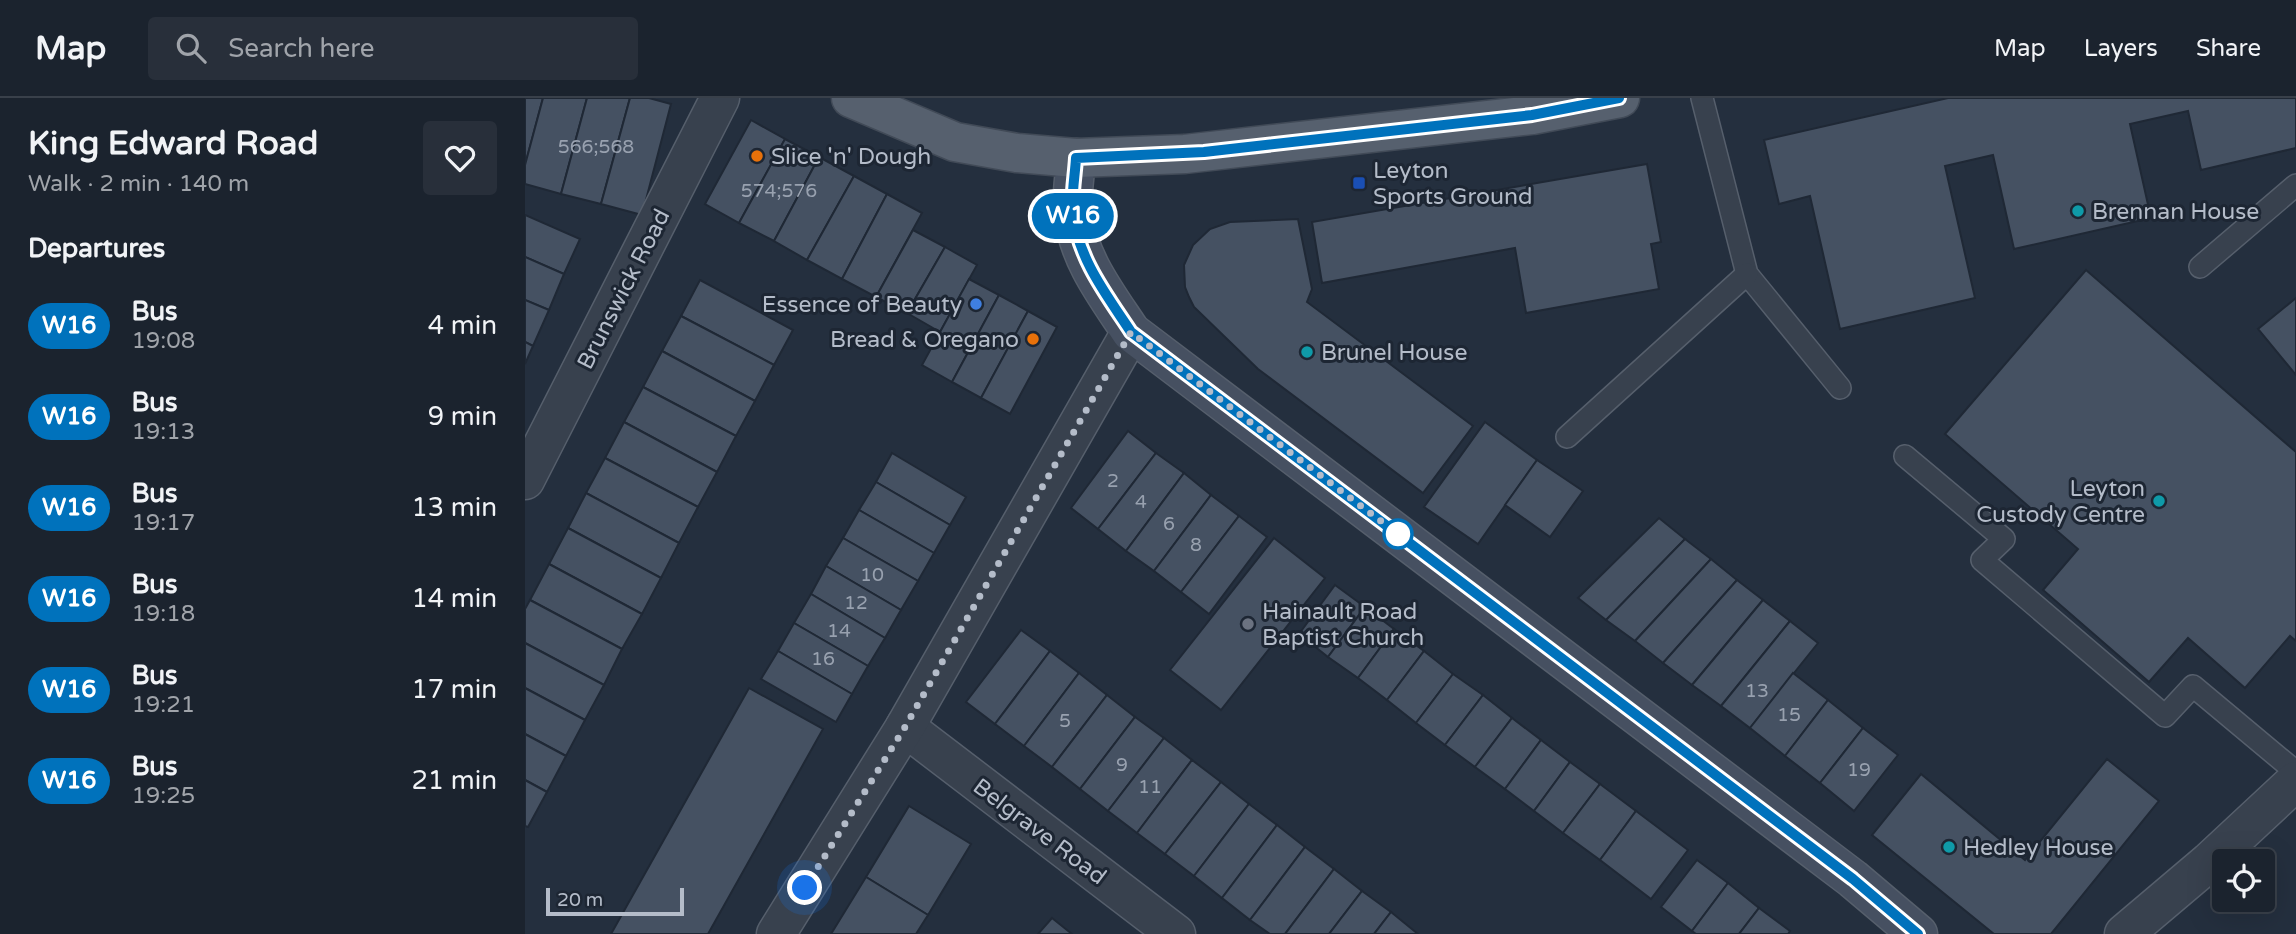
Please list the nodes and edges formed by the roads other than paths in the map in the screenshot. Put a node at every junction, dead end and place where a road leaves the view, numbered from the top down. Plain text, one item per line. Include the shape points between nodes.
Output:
1 (720, 98) edge
2 (851, 98) edge
3 (1620, 98) edge
4 (1702, 98) edge
5 (1076, 158) junction
6 (2296, 185) edge
7 (2200, 267) dead end
8 (1747, 274) junction
9 (1131, 332) junction
10 (1840, 388) dead end
11 (1567, 438) dead end
12 (1905, 457) dead end
13 (525, 480) edge
14 (905, 727) junction
15 (2296, 772) edge
16 (2296, 781) edge
17 (776, 934) edge
18 (1176, 934) edge
19 (1918, 934) edge
20 (2124, 934) edge

1 - 13 street, Brunswick Road
2 - 5 main road via 955,142
3 - 5 main road via 1532,115 1204,152
4 - 8 lane
5 - 9 street via 1073,211 1078,242 1091,271
6 - 7 lane
8 - 10 lane
8 - 11 lane
9 - 14 street
9 - 19 street via 1853,879
12 - 15 lane via 2004,539 1982,560 2165,716 2193,686
14 - 17 street
14 - 18 street, Belgrave Road
16 - 20 street

